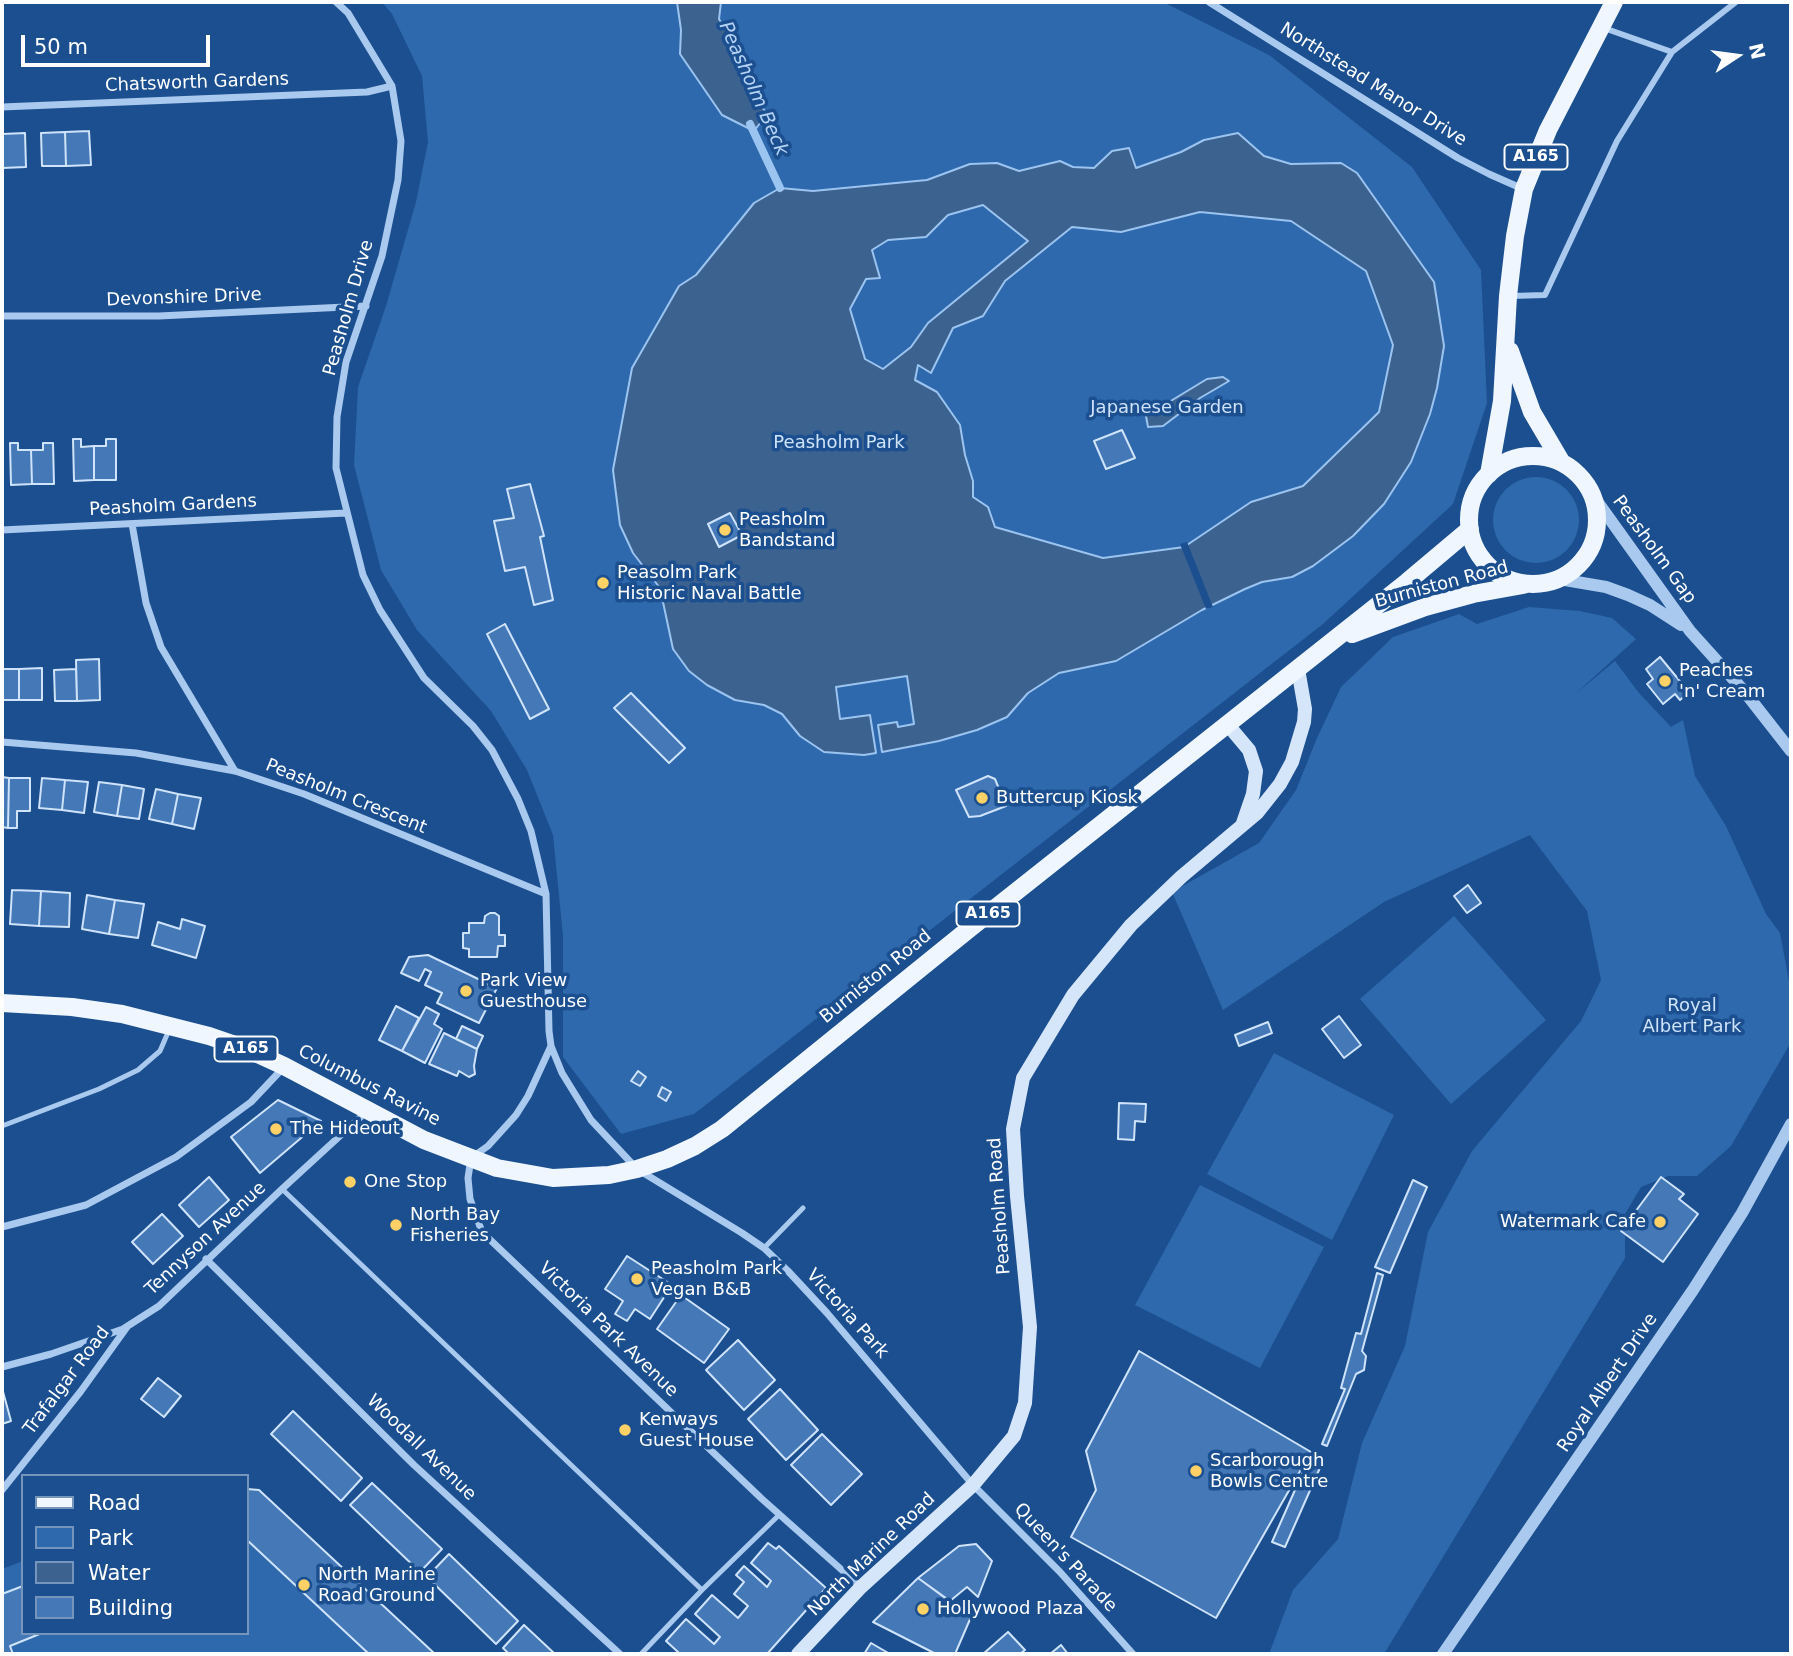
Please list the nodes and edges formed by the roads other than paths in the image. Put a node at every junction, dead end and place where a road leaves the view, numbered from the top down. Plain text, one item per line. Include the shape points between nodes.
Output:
1 (336, 2) edge
2 (1209, 2) edge
3 (1614, 2) edge
4 (1736, 2) edge
5 (1601, 27) junction
6 (1672, 52) junction
7 (392, 86) junction
8 (2, 107) edge
9 (1524, 189) junction
10 (1508, 296) junction
11 (366, 306) junction
12 (2, 316) edge
13 (1505, 327) junction
14 (1562, 463) junction
15 (1489, 474) junction
16 (1589, 490) junction
17 (346, 513) junction
18 (132, 524) junction
19 (1469, 529) junction
20 (2, 530) edge
21 (1559, 579) junction
22 (1527, 584) junction
23 (1690, 631) junction
24 (1331, 643) junction
25 (1298, 669) junction
26 (1228, 725) junction
27 (2, 742) edge
28 (1791, 751) edge
29 (235, 771) junction
30 (1243, 825) junction
31 (546, 894) junction
32 (2, 1003) edge
33 (171, 1025) junction
34 (551, 1046) junction
35 (284, 1066) junction
36 (370, 1110) junction
37 (1791, 1124) edge
38 (2, 1126) edge
39 (471, 1158) junction
40 (637, 1169) junction
41 (282, 1189) junction
42 (803, 1208) dead end
43 (2, 1227) edge
44 (764, 1248) junction
45 (206, 1259) junction
46 (130, 1323) junction
47 (2, 1367) edge
48 (974, 1485) junction
49 (2, 1490) edge
50 (779, 1515) junction
51 (861, 1587) junction
52 (702, 1590) junction
53 (620, 1654) edge
54 (641, 1654) edge
55 (798, 1654) edge
56 (1133, 1654) edge
57 (1443, 1654) edge

1 - 7 street, Peasholm Drive via 348,13
2 - 9 street, Northstead Manor Drive via 1452,154
3 - 5 main road, A165
4 - 6 street
5 - 6 street
5 - 9 main road, A165 via 1548,130
6 - 10 street via 1617,141 1545,295
7 - 8 street, Chatsworth Gardens via 368,92
7 - 11 street, Peasholm Drive via 401,141 398,180
9 - 10 main road, A165
10 - 13 main road, A165
11 - 12 street, Devonshire Drive via 159,316
11 - 17 street, Peasholm Drive via 346,362 337,417 335,468
13 - 14 main road, A165 via 1520,385
13 - 15 main road, A165 via 1502,401
14 - 15 main road via 1524,457
14 - 16 main road, A165
15 - 19 main road, A165 via 1475,493
16 - 21 main road via 1597,519 1591,548
16 - 23 street, Peasholm Gap
17 - 18 street, Peasholm Gardens
17 - 31 street, Peasholm Drive via 363,575 380,610 424,678 473,726 505,773 531,831
18 - 20 street, Peasholm Gardens
18 - 29 street via 146,603 161,647
19 - 22 main road via 1489,566
19 - 24 main road, Burniston Road / A165
21 - 22 main road, A165
21 - 23 street, Peasholm Gap via 1628,595
22 - 24 main road, Burniston Road / A165 via 1425,607
23 - 28 street, Peasholm Gap
24 - 25 main road, Burniston Road / A165
25 - 26 main road, Burniston Road / A165
25 - 30 main road, Peasholm Road via 1305,709 1299,743 1280,784
26 - 30 main road via 1249,750 1256,771
26 - 40 main road, Burniston Road / A165 via 722,1129 686,1150
27 - 29 street, Peasholm Crescent via 136,753
29 - 31 street, Peasholm Crescent via 304,794
30 - 48 main road, Peasholm Road via 1131,925 1073,995 1023,1078 1013,1129 1030,1326 1025,1403 1014,1436
31 - 34 street, Peasholm Drive
32 - 33 main road, Columbus Ravine / A165 via 72,1007
33 - 35 main road, Columbus Ravine / A165 via 234,1044
33 - 38 lane via 160,1051 138,1070
34 - 39 street via 516,1115
34 - 40 street, Peasholm Drive via 591,1120
35 - 36 main road, Columbus Ravine / A165
35 - 43 street via 251,1102 176,1157 86,1205
36 - 39 main road, Columbus Ravine / A165 via 424,1140
36 - 41 street, Tennyson Avenue
37 - 57 street, Royal Albert Drive via 1693,1290
39 - 40 main road, Burniston Road / A165 via 553,1178
39 - 50 street, Victoria Park Avenue via 470,1199 482,1232
40 - 44 street, Victoria Park
41 - 45 street, Tennyson Avenue
41 - 52 lane
42 - 44 lane
44 - 48 street, Victoria Park
45 - 46 street, Tennyson Avenue via 159,1306
45 - 53 street, Woodall Avenue via 414,1465
46 - 47 street, Tennyson Avenue via 93,1340
46 - 49 street, Trafalgar Road
48 - 51 main road, North Marine Road
48 - 56 street, Queen's Parade
50 - 51 street, Victoria Park Avenue
50 - 52 lane
51 - 55 main road, North Marine Road
52 - 54 lane

